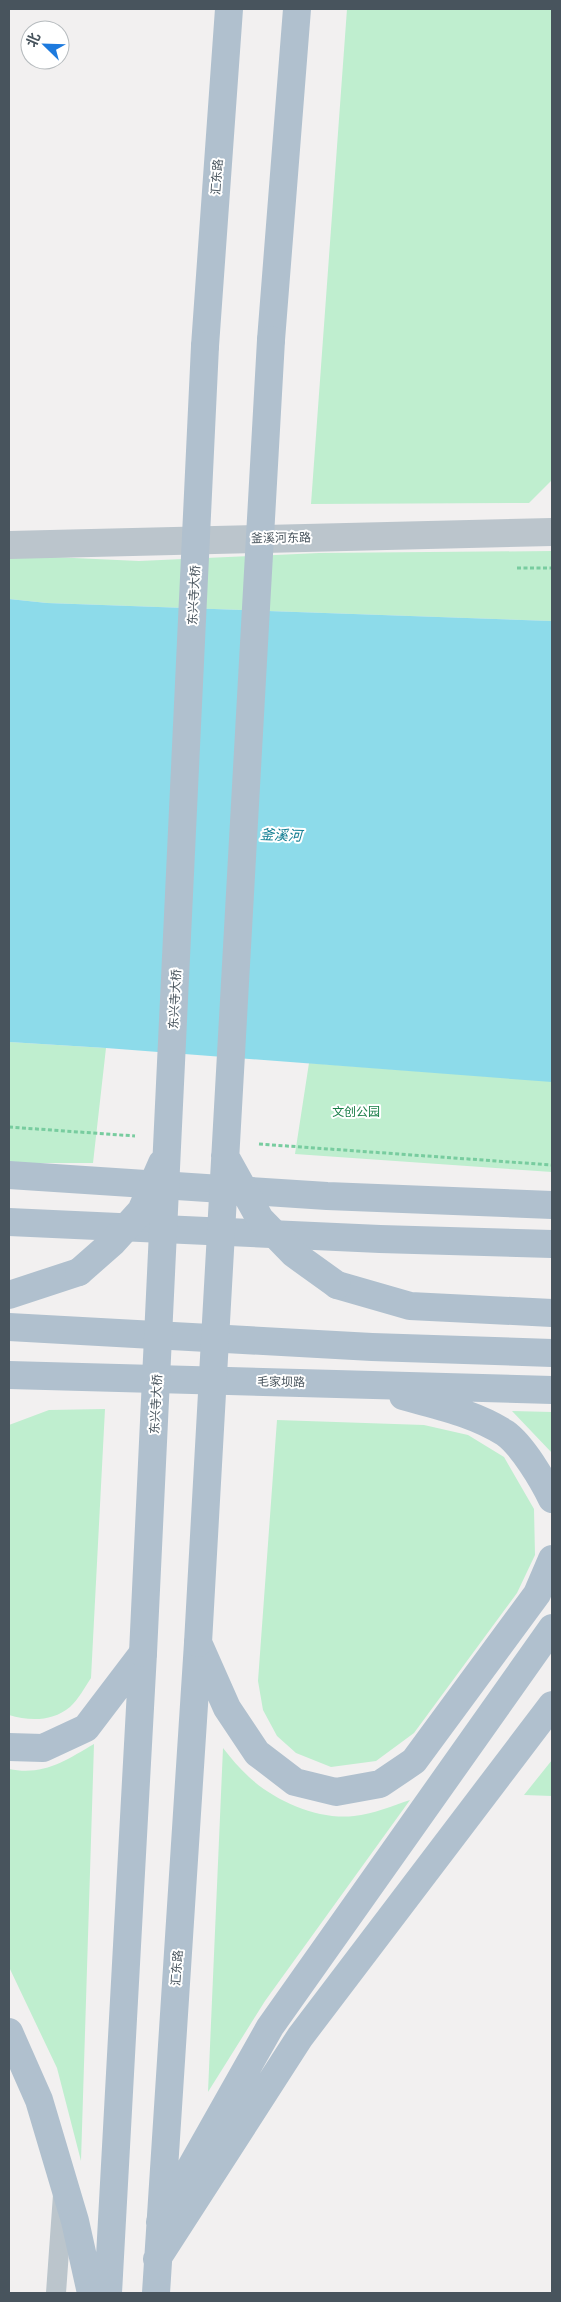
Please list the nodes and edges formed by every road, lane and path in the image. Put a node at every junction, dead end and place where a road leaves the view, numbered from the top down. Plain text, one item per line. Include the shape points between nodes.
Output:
1 (229, 9) edge
2 (297, 9) edge
3 (206, 346) joint
4 (552, 532) edge
5 (9, 545) edge
6 (9, 1127) edge
7 (137, 1136) dead end
8 (256, 1144) dead end
9 (168, 1148) junction
10 (225, 1156) junction
11 (552, 1165) edge
12 (9, 1175) edge
13 (552, 1205) edge
14 (9, 1222) edge
15 (552, 1244) edge
16 (9, 1295) edge
17 (552, 1313) edge
18 (9, 1327) edge
19 (552, 1354) edge
20 (9, 1375) edge
21 (77, 1378) junction
22 (360, 1384) junction
23 (552, 1390) edge
24 (9, 1393) edge
25 (552, 1499) edge
26 (552, 1559) edge
27 (552, 1628) edge
28 (198, 1643) junction
29 (144, 1653) junction
30 (552, 1706) edge
31 (9, 1747) edge
32 (9, 2032) edge
33 (64, 2183) junction
34 (160, 2222) junction
35 (158, 2259) junction
36 (56, 2293) edge
37 (91, 2293) edge
38 (108, 2293) edge
39 (156, 2293) edge

1 - 3 main road, 汇东路
2 - 10 main road, bridge via 271,340
3 - 9 main road, 东兴寺大桥, bridge
4 - 5 street, 釜溪河东路
6 - 7 path
8 - 11 path
9 - 16 main road, bridge via 141,1211 112,1243 78,1272
9 - 29 main road, 东兴寺大桥, bridge
10 - 17 main road, bridge via 260,1219 294,1254 337,1285 410,1306
10 - 28 main road, bridge
12 - 13 main road via 327,1196
14 - 15 main road
18 - 19 main road
20 - 21 main road, 毛家坝路
21 - 22 main road, 毛家坝路
21 - 24 main road via 19,1388
22 - 23 main road, 毛家坝路
22 - 25 main road via 468,1414 506,1434 540,1474
26 - 28 main road via 537,1594 414,1761 380,1784 336,1792 295,1782 272,1765 257,1753 226,1708
27 - 34 main road via 270,2026
28 - 34 main road, 汇东路
29 - 31 main road via 86,1728 43,1748
29 - 38 main road
30 - 35 main road via 300,2037
32 - 33 main road via 39,2100
33 - 36 lane
33 - 37 main road
34 - 35 main road, 汇东路
35 - 39 main road, 汇东路

